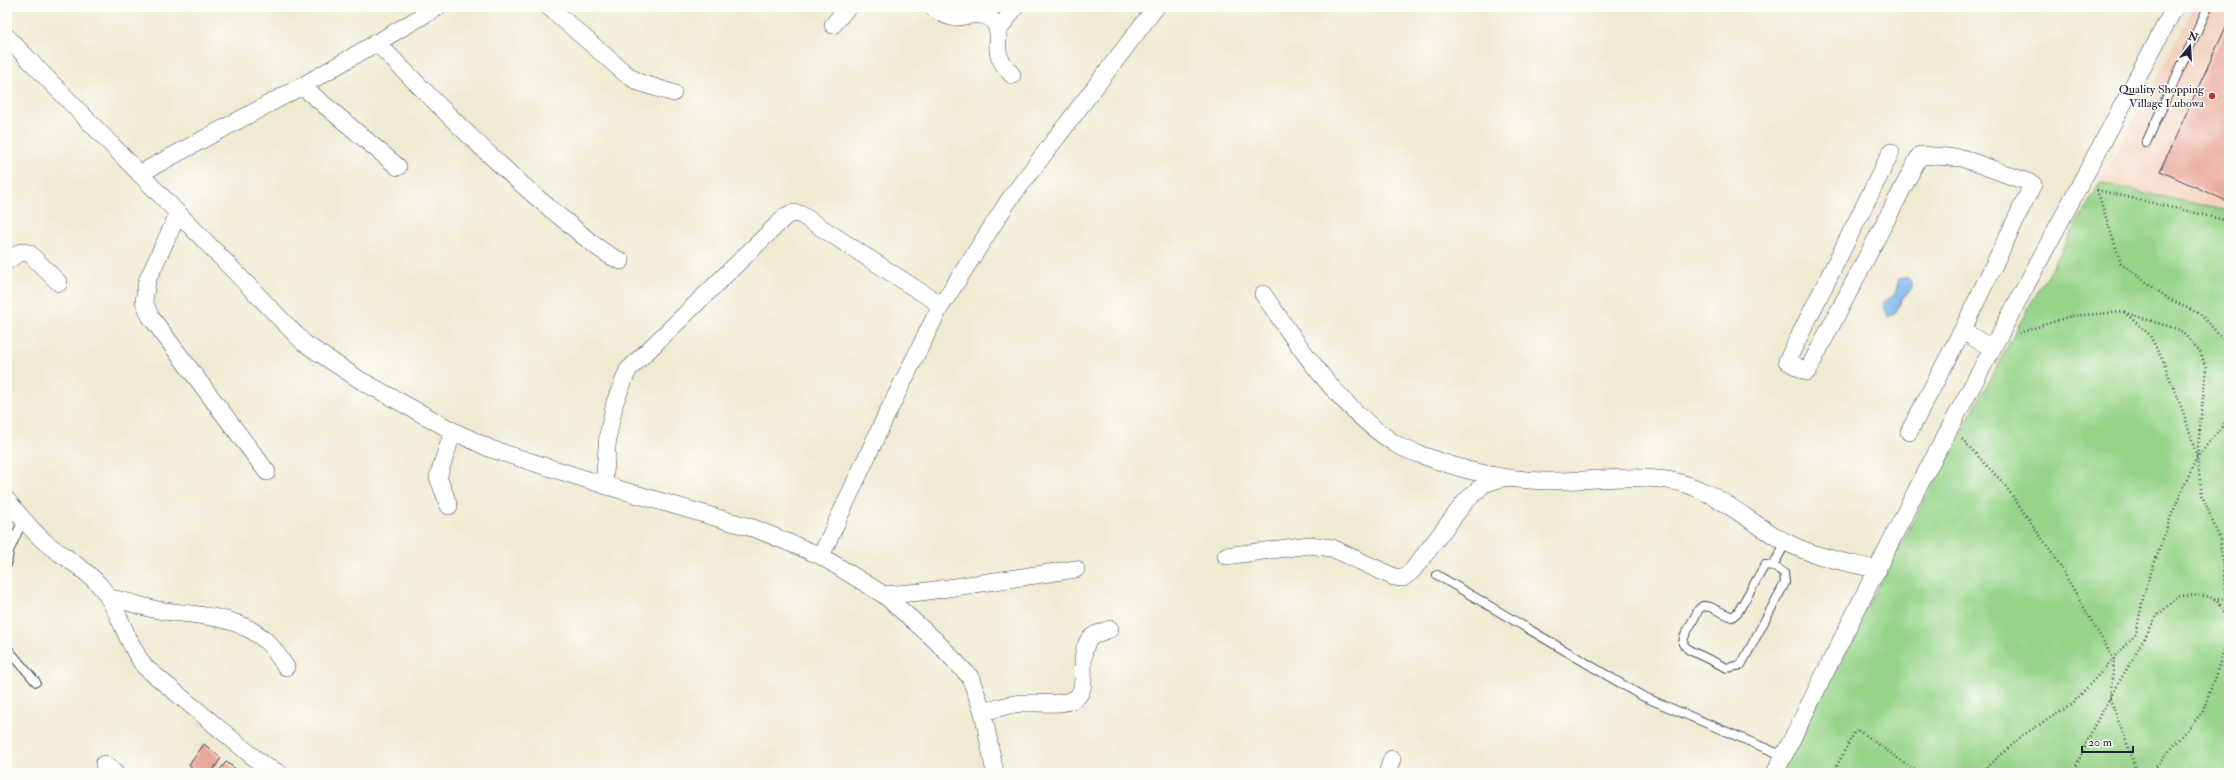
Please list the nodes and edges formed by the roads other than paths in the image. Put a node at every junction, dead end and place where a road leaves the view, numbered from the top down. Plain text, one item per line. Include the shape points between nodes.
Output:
1 (438, 7) edge
2 (549, 7) edge
3 (848, 7) edge
4 (932, 7) edge
5 (1015, 7) edge
6 (1156, 7) edge
7 (2175, 7) edge
8 (2208, 7) edge
9 (833, 25) dead end
10 (998, 31) junction
11 (7, 37) edge
12 (376, 42) junction
13 (1012, 75) dead end
14 (302, 86) junction
15 (673, 93) dead end
16 (2146, 143) dead end
17 (1892, 152) dead end
18 (398, 167) dead end
19 (139, 174) junction
20 (178, 214) junction
21 (7, 261) edge
22 (621, 261) dead end
23 (59, 283) dead end
24 (1263, 294) dead end
25 (941, 305) junction
26 (1962, 331) junction
27 (1993, 344) junction
28 (453, 431) junction
29 (1909, 432) dead end
30 (267, 472) dead end
31 (1502, 478) junction
32 (604, 485) junction
33 (7, 500) edge
34 (449, 506) dead end
35 (23, 520) junction
36 (1786, 542) junction
37 (821, 556) junction
38 (1226, 556) dead end
39 (7, 565) edge
40 (1773, 566) junction
41 (1076, 569) dead end
42 (1878, 570) junction
43 (1437, 575) dead end
44 (884, 595) junction
45 (108, 598) junction
46 (1110, 629) dead end
47 (7, 648) edge
48 (286, 668) dead end
49 (36, 682) dead end
50 (983, 712) junction
51 (1784, 756) junction
52 (279, 773) edge
53 (995, 773) edge
54 (1775, 773) edge

1 - 12 street
2 - 15 street via 626,74 638,82
3 - 9 street
4 - 10 street via 942,14 953,17 984,15 992,21
5 - 10 street
6 - 25 street via 1009,200
7 - 27 street via 2090,187
8 - 16 lane
10 - 13 street via 998,52
11 - 19 street
12 - 14 street
12 - 22 street via 468,135 527,190 596,246
14 - 18 street
14 - 19 street
17 - 26 street via 1787,361 1807,372 1920,156 1962,158 2033,184
19 - 20 street
20 - 28 street via 304,343 360,380
20 - 30 street via 147,281 144,302 150,316
21 - 23 street via 21,252 30,253
24 - 31 street via 1325,380 1380,433 1396,445 1423,456 1459,469
25 - 32 street via 800,214 786,216 628,370 613,408
25 - 37 street
26 - 27 street
26 - 29 street
27 - 42 street
28 - 32 street via 491,448
28 - 34 street via 438,476
31 - 36 street via 1546,481 1674,481 1718,500
31 - 38 street via 1484,484 1465,502 1412,571 1403,578 1394,577 1332,548 1309,545
32 - 37 street via 756,529
33 - 35 street
35 - 39 lane via 9,551
35 - 45 street via 45,542 101,587
36 - 40 lane
36 - 42 street via 1827,557
37 - 44 street
40 - 40 lane via 1765,565 1738,612 1732,617 1703,606 1684,637 1683,644 1689,650 1727,668 1741,665 1786,583 1784,574
41 - 44 street
42 - 51 street
43 - 51 lane via 1642,696
44 - 50 street via 935,640 970,677
45 - 48 street via 163,611 212,616 242,625 256,632 268,643
45 - 52 street via 134,654 145,667 263,765
46 - 50 street via 1092,637 1087,644 1081,691 1076,698 1065,702 1023,703
47 - 49 lane
50 - 53 street
51 - 54 street

